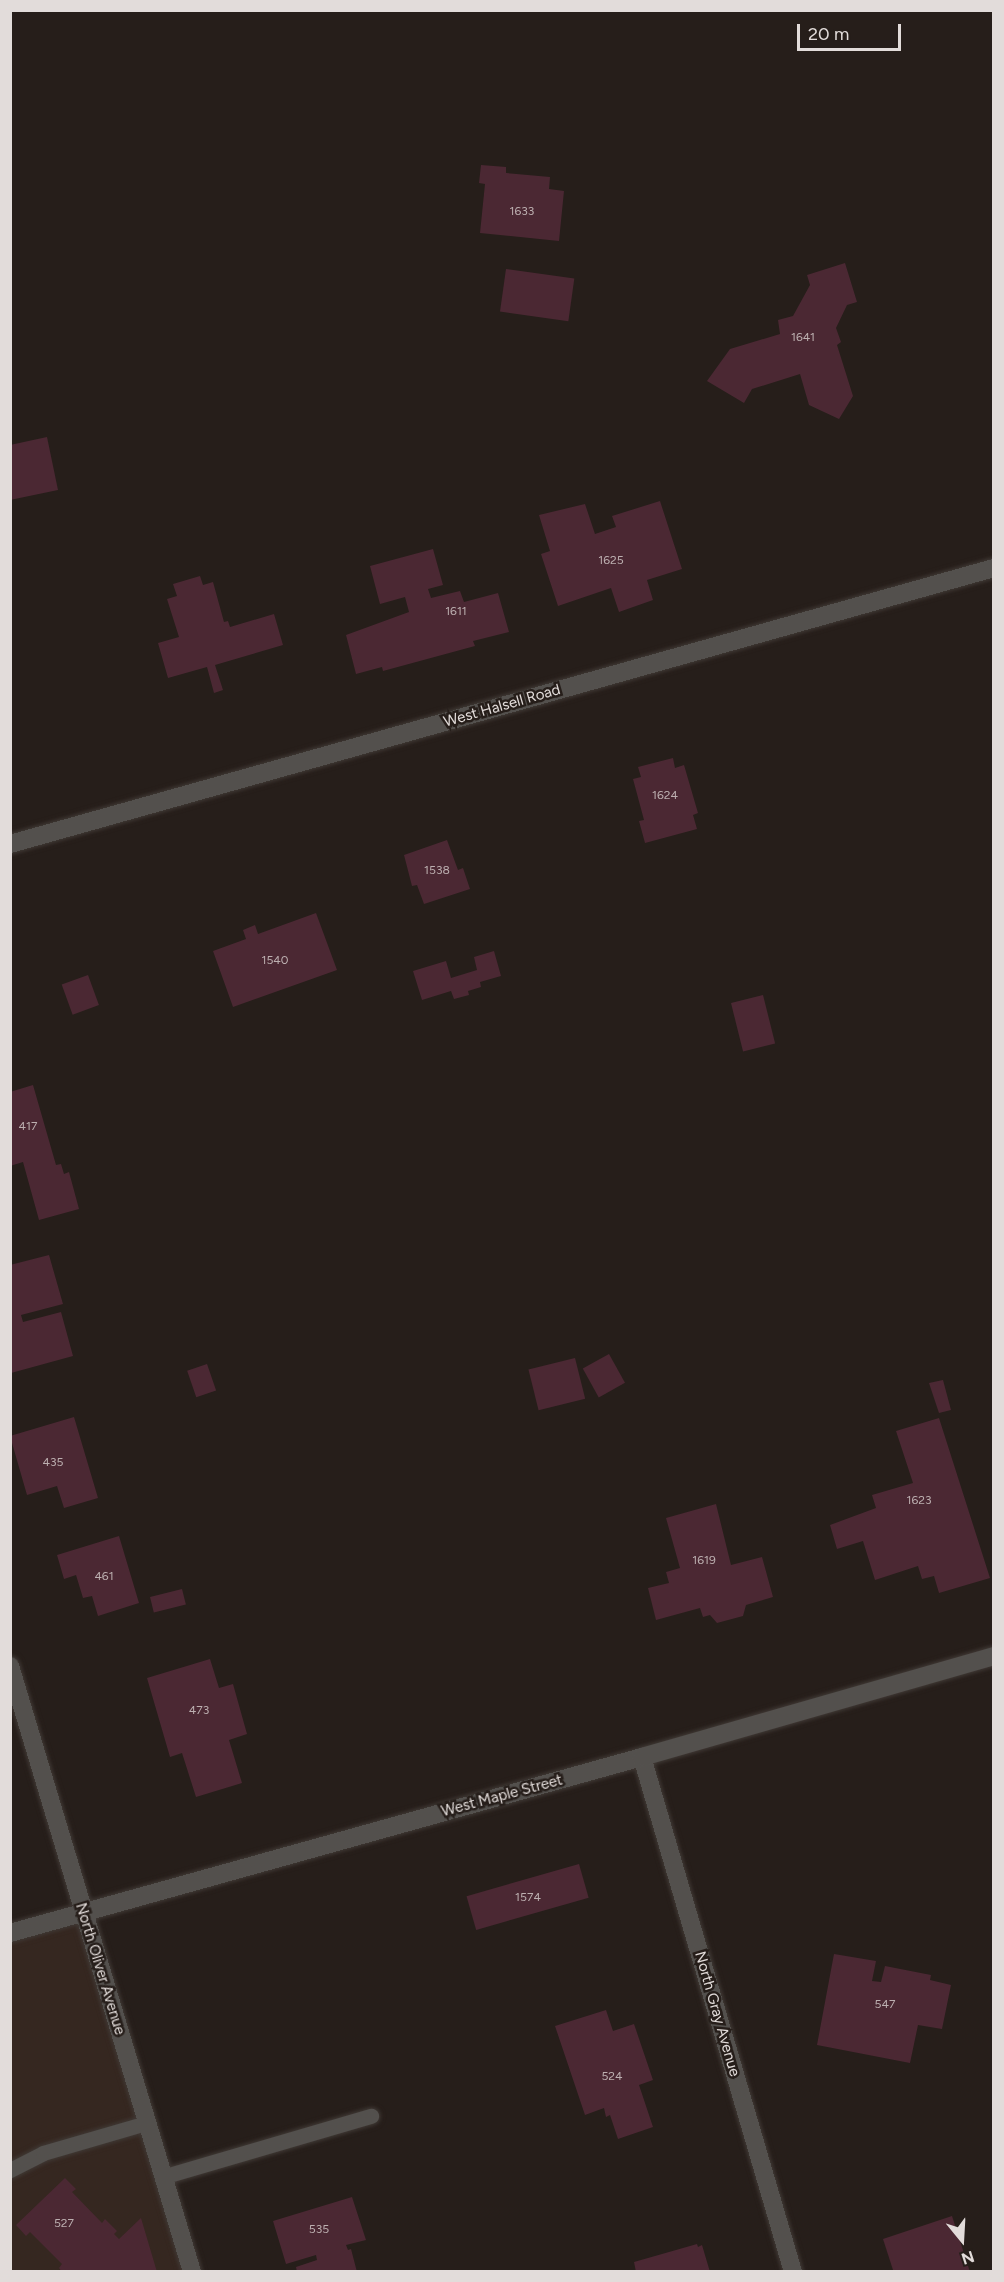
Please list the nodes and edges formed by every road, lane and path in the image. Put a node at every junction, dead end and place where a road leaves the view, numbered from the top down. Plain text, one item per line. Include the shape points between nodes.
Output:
1 (993, 568) edge
2 (10, 844) edge
3 (993, 1656) edge
4 (10, 1666) edge
5 (642, 1757) junction
6 (83, 1912) junction
7 (10, 1933) edge
8 (370, 2116) dead end
9 (146, 2123) junction
10 (10, 2170) edge
11 (162, 2177) junction
12 (192, 2271) edge
13 (793, 2271) edge

1 - 2 street, West Halsell Road
3 - 5 street, West Maple Street
4 - 6 street, North Oliver Avenue
5 - 6 street, West Maple Street
5 - 13 street, North Gray Avenue
6 - 7 street, West Maple Street
6 - 9 street, North Oliver Avenue
8 - 11 lane
9 - 10 lane via 43,2153
9 - 11 street, North Oliver Avenue
11 - 12 street, North Oliver Avenue

